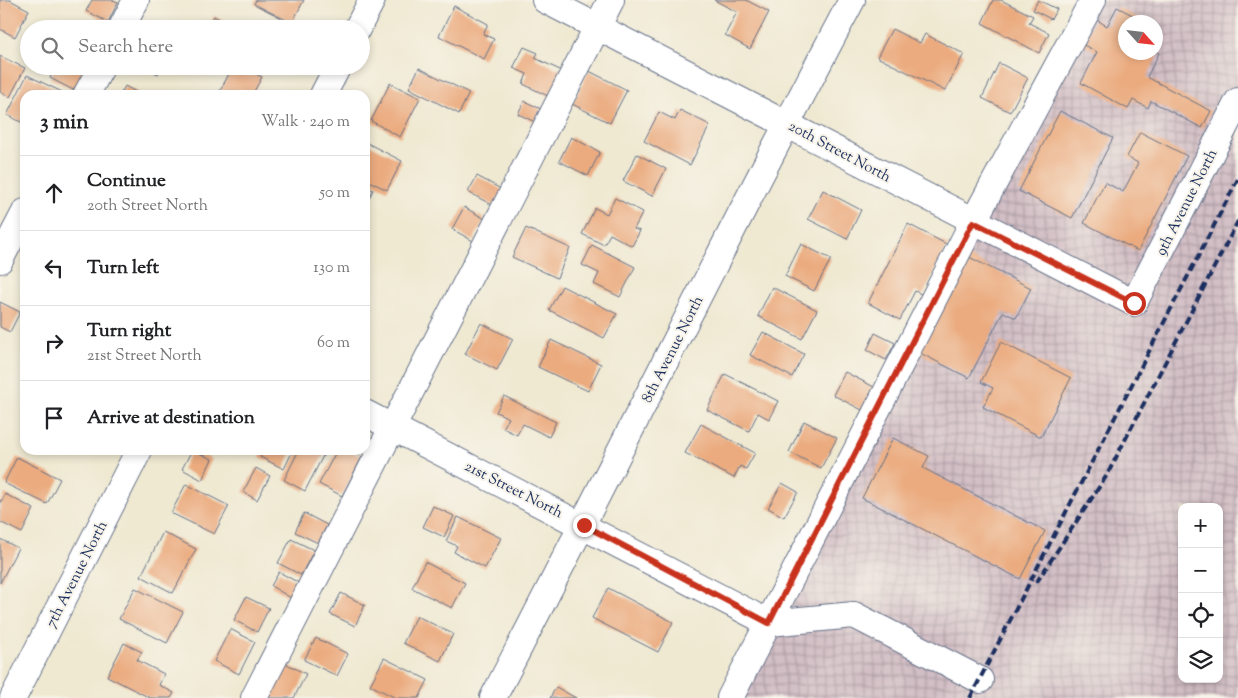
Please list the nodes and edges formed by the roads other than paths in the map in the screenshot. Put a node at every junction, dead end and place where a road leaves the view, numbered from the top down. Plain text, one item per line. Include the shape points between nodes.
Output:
1 (136, 0) edge
2 (372, 0) edge
3 (545, 0) edge
4 (611, 0) edge
5 (852, 0) edge
6 (1093, 0) edge
7 (126, 20) edge
8 (362, 20) edge
9 (596, 26) junction
10 (97, 75) edge
11 (333, 75) edge
12 (89, 90) edge
13 (326, 90) edge
14 (1238, 101) edge
15 (786, 122) junction
16 (973, 222) junction
17 (16, 228) edge
18 (0, 260) edge
19 (1134, 303) joint
20 (370, 416) edge
21 (392, 427) junction
22 (136, 455) edge
23 (584, 525) junction
24 (769, 623) junction
25 (980, 680) dead end
26 (13, 698) edge
27 (254, 698) edge
28 (493, 698) edge
29 (730, 698) edge

1 - 7 street
2 - 8 street
3 - 9 street, 20th Street North
4 - 9 street
5 - 15 street, 8th Avenue North
6 - 16 street
9 - 15 street, 20th Street North
9 - 21 street
10 - 12 street
11 - 13 street
14 - 19 street, 9th Avenue North
15 - 16 street, 20th Street North
15 - 23 street, 8th Avenue North
16 - 19 street, 20th Street North
16 - 24 street
17 - 18 street
20 - 21 street, 21st Street North
21 - 23 street, 21st Street North
21 - 27 street
22 - 26 street, 7th Avenue North
23 - 24 street, 21st Street North
23 - 28 street, 8th Avenue North
24 - 25 street via 854,616
24 - 29 street

